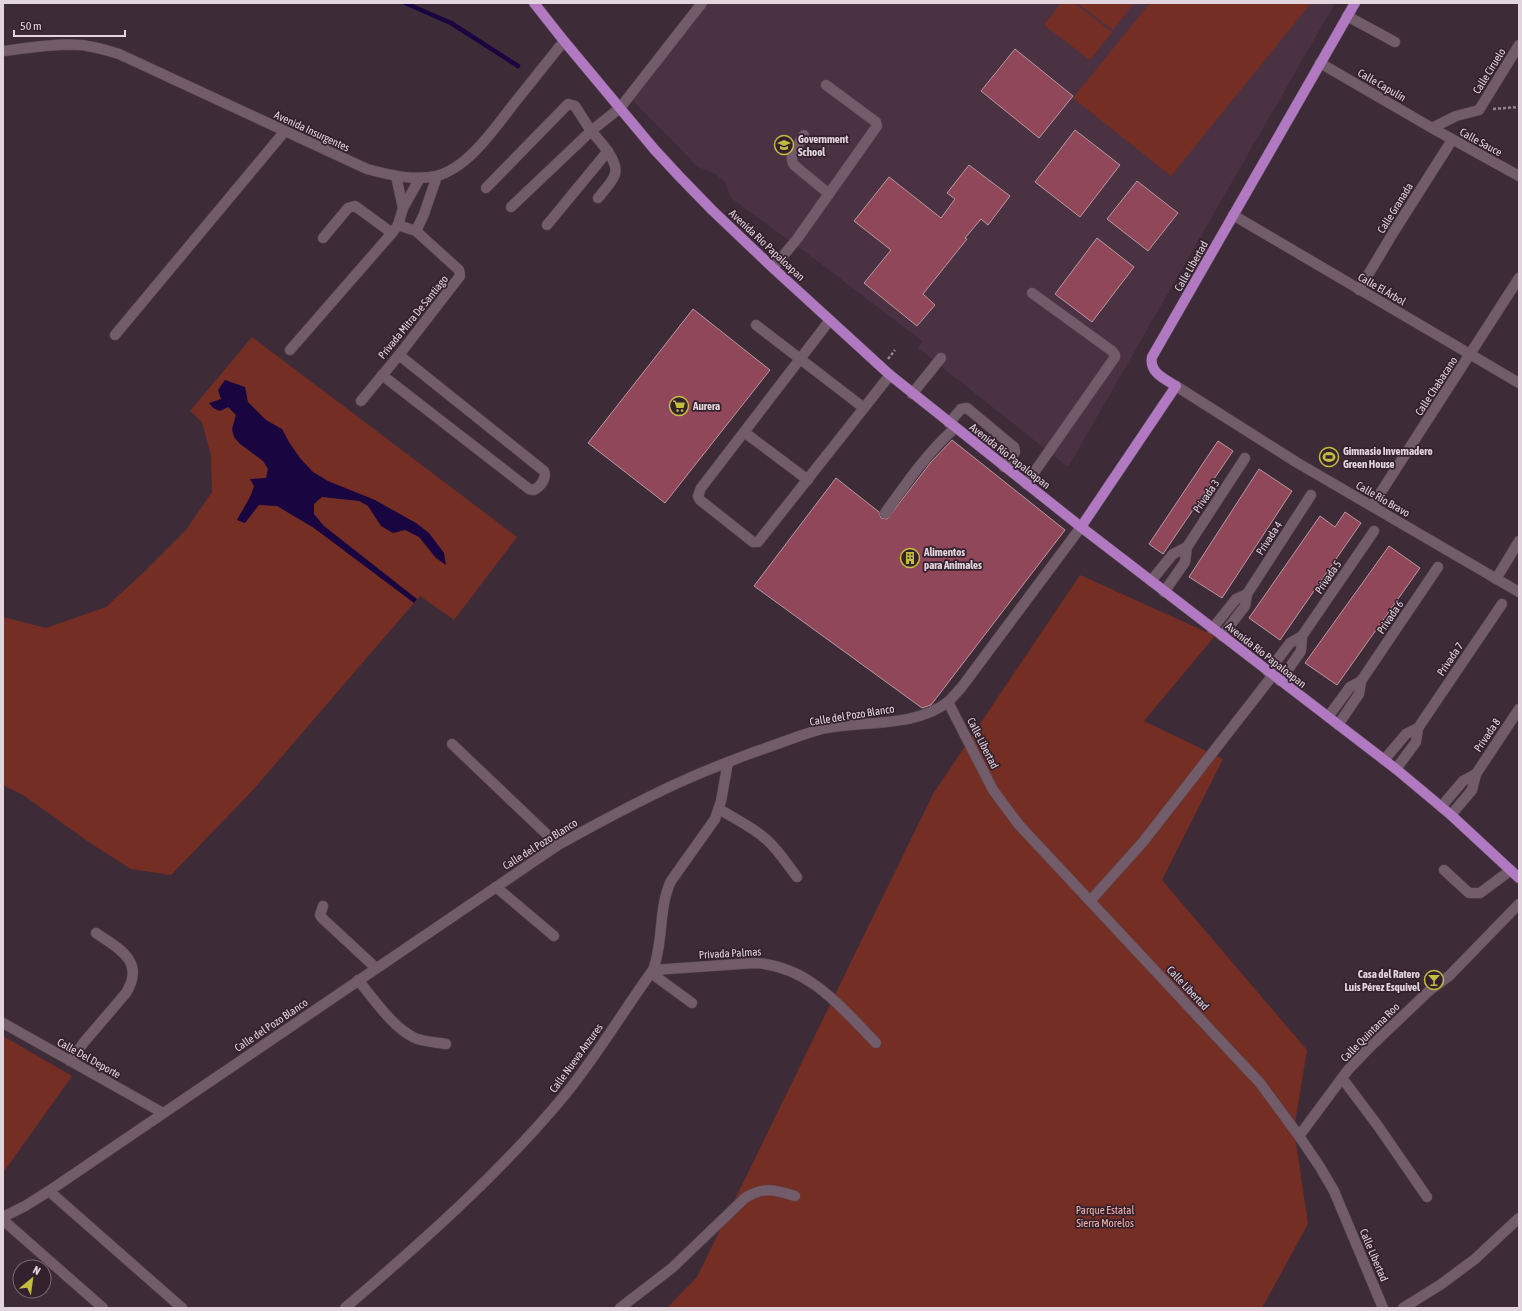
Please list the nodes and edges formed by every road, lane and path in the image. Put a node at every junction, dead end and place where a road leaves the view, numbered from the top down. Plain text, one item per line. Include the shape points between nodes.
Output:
1 (534, 3) edge
2 (702, 3) edge
3 (1355, 3) edge
4 (1347, 16) junction
5 (564, 41) junction
6 (1395, 42) dead end
7 (1519, 45) edge
8 (3, 51) edge
9 (1320, 63) junction
10 (826, 85) dead end
11 (1519, 107) edge
12 (620, 108) junction
13 (1479, 110) junction
14 (1432, 128) junction
15 (285, 131) junction
16 (591, 131) junction
17 (804, 135) dead end
18 (1452, 140) junction
19 (608, 151) junction
20 (396, 176) junction
21 (437, 176) junction
22 (1519, 176) edge
23 (420, 178) junction
24 (486, 188) dead end
25 (829, 194) junction
26 (598, 198) dead end
27 (511, 206) dead end
28 (403, 208) junction
29 (1233, 215) junction
30 (547, 225) dead end
31 (395, 229) junction
32 (416, 231) junction
33 (323, 238) dead end
34 (774, 268) junction
35 (1519, 278) edge
36 (1359, 290) junction
37 (1032, 293) dead end
38 (830, 320) junction
39 (756, 325) dead end
40 (114, 335) dead end
41 (290, 350) dead end
42 (1470, 354) junction
43 (399, 355) junction
44 (942, 358) dead end
45 (800, 359) junction
46 (382, 375) junction
47 (890, 375) junction
48 (1519, 383) edge
49 (1176, 386) junction
50 (912, 394) junction
51 (360, 401) dead end
52 (864, 408) junction
53 (952, 426) junction
54 (744, 432) junction
55 (1245, 458) dead end
56 (1004, 467) junction
57 (808, 480) junction
58 (1026, 484) junction
59 (1311, 495) dead end
60 (1372, 506) junction
61 (885, 513) dead end
62 (1080, 527) junction
63 (1374, 531) dead end
64 (1519, 541) edge
65 (1187, 547) junction
66 (1438, 567) dead end
67 (1496, 578) junction
68 (1151, 582) junction
69 (1164, 592) junction
70 (1519, 592) edge
71 (1247, 594) junction
72 (1502, 604) dead end
73 (1212, 629) junction
74 (1222, 636) junction
75 (1302, 636) junction
76 (1274, 676) junction
77 (1361, 681) junction
78 (948, 702) junction
79 (1519, 709) edge
80 (1328, 717) junction
81 (1338, 725) junction
82 (1418, 728) junction
83 (452, 744) dead end
84 (1384, 760) junction
85 (728, 762) junction
86 (1396, 769) junction
87 (1476, 774) junction
88 (1441, 807) junction
89 (719, 809) junction
90 (1451, 815) junction
91 (558, 844) junction
92 (1444, 870) dead end
93 (1511, 870) junction
94 (797, 877) dead end
95 (1519, 878) edge
96 (496, 887) junction
97 (1090, 901) junction
98 (1519, 904) edge
99 (323, 906) dead end
100 (96, 933) dead end
101 (554, 936) dead end
102 (376, 968) junction
103 (652, 971) junction
104 (358, 980) junction
105 (692, 1003) dead end
106 (3, 1023) edge
107 (876, 1043) dead end
108 (446, 1044) dead end
109 (70, 1061) junction
110 (1342, 1078) junction
111 (163, 1113) junction
112 (1299, 1136) junction
113 (49, 1191) junction
114 (795, 1196) dead end
115 (1427, 1197) dead end
116 (3, 1217) edge
117 (1519, 1218) edge
118 (3, 1220) edge
119 (104, 1308) edge
120 (182, 1308) edge
121 (345, 1308) edge
122 (620, 1308) edge
123 (1383, 1308) edge
124 (1403, 1308) edge

1 - 5 main road, Avenida Río Papaloapan
2 - 12 street
3 - 4 main road, Calle Libertad
4 - 6 street
4 - 9 main road, Calle Libertad
5 - 12 main road, Avenida Río Papaloapan
5 - 21 street, Avenida Insurgentes via 469,156 452,169
7 - 13 street, Calle Ciruelo
8 - 15 street, Avenida Insurgentes via 63,45 98,48 119,54
9 - 14 street, Calle Capulín
9 - 29 main road, Calle Libertad
10 - 25 street via 876,122 877,126
11 - 13 path
12 - 16 street
12 - 34 main road, Avenida Río Papaloapan via 679,176
13 - 14 street via 1456,116
14 - 18 street, Calle Sauce
15 - 20 street, Avenida Insurgentes via 367,169
15 - 40 street
16 - 19 street
16 - 24 street via 575,106 568,104
16 - 27 street
17 - 25 street via 790,156 791,161
18 - 22 street, Calle Sauce
18 - 36 street, Calle Granada
19 - 26 street via 615,175
19 - 30 street
20 - 23 street, Avenida Insurgentes
20 - 28 street
21 - 23 street, Avenida Insurgentes
21 - 32 street
23 - 28 street
25 - 34 street
28 - 31 street
29 - 36 street, Calle El Árbol
29 - 49 main road, Calle Libertad via 1152,357 1152,366 1157,374
31 - 32 street, Privada Mitra De Santiago
31 - 33 street, Privada Mitra De Santiago via 355,206 348,208
31 - 41 street
32 - 43 street, Privada Mitra De Santiago via 459,270 460,276
34 - 38 main road, Avenida Río Papaloapan
35 - 42 street, Calle Chabacano
36 - 42 street, Calle El Árbol
37 - 58 street via 1112,351 1115,357
38 - 45 street
38 - 47 main road, Avenida Río Papaloapan
39 - 45 street
42 - 48 street, Calle El Árbol
42 - 60 street, Calle Chabacano
43 - 46 street, Privada Mitra De Santiago
43 - 46 street via 544,471 544,478 537,488 529,489
44 - 50 street
45 - 52 street
45 - 54 street
46 - 51 street, Privada Mitra De Santiago
47 - 50 main road, Avenida Río Papaloapan
47 - 52 street
49 - 60 street, Calle Río Bravo via 1296,462
49 - 62 main road
50 - 53 main road, Avenida Río Papaloapan
52 - 57 street
53 - 56 main road, Avenida Río Papaloapan
53 - 56 street via 961,409 967,408 1014,447 1016,452
53 - 61 street via 921,462
54 - 57 street
54 - 57 street via 698,493 700,500 724,521 753,542 758,542
55 - 65 street, Privada 3
56 - 58 main road, Avenida Río Papaloapan
58 - 62 main road, Avenida Río Papaloapan
59 - 71 street, Privada 4
60 - 67 street, Calle Río Bravo
62 - 68 main road, Avenida Río Papaloapan
62 - 78 street, Calle del Pozo Blanco
63 - 75 street, Privada 5
64 - 67 street
65 - 68 street, Privada 3 via 1173,554
65 - 69 street, Privada 3 via 1185,562
66 - 77 street, Privada 6
67 - 70 street, Calle Río Bravo
68 - 69 main road, Avenida Río Papaloapan
69 - 73 main road, Avenida Río Papaloapan
71 - 73 street, Privada 4 via 1236,599
71 - 74 street, Privada 4 via 1245,606
72 - 82 street, Privada 7
73 - 74 main road, Avenida Río Papaloapan
74 - 76 main road, Avenida Río Papaloapan
75 - 76 street, Privada 5 via 1290,643
75 - 76 street, Privada 5 via 1301,651
76 - 80 main road, Avenida Río Papaloapan
76 - 97 street via 1143,842
77 - 80 street, Privada 6 via 1350,687
77 - 81 street, Privada 6 via 1360,694
78 - 85 street, Calle del Pozo Blanco via 910,719 827,728
78 - 97 street, Calle Libertad via 993,790 1019,825
79 - 87 street, Privada 8
80 - 81 main road, Avenida Río Papaloapan
81 - 84 main road, Avenida Río Papaloapan
82 - 84 street, Privada 7 via 1406,734
82 - 86 street, Privada 7 via 1416,742
83 - 91 street
84 - 86 main road, Avenida Río Papaloapan
85 - 89 street, Calle Nueva Anzures
85 - 91 street, Calle del Pozo Blanco via 626,808
86 - 88 main road, Avenida Río Papaloapan
87 - 88 street, Privada 8 via 1463,781
87 - 90 street, Privada 8 via 1472,790
88 - 90 main road, Avenida Río Papaloapan
89 - 94 street via 766,839
89 - 103 street, Calle Nueva Anzures via 708,830 668,888 658,952
90 - 93 main road, Avenida Río Papaloapan
91 - 96 street, Calle del Pozo Blanco
92 - 93 street via 1469,892 1480,893
93 - 95 main road, Avenida Río Papaloapan
96 - 101 street
96 - 102 street, Calle del Pozo Blanco
97 - 112 street, Calle Libertad via 1249,1070
98 - 110 street, Calle Quintana Roo via 1463,964 1430,990 1369,1048
99 - 102 street via 320,915 322,918
100 - 109 street via 125,953 132,963 131,985
102 - 104 street, Calle del Pozo Blanco
103 - 105 street
103 - 107 street, Privada Palmas via 755,963 783,968 798,974 830,996
103 - 121 street, Calle Nueva Anzures via 582,1074 510,1157
104 - 108 street via 405,1032 416,1038
104 - 111 street, Calle del Pozo Blanco
106 - 109 street, Calle Del Deporte
109 - 111 street, Calle Del Deporte
110 - 112 street, Calle Quintana Roo
110 - 115 street
111 - 113 street, Calle del Pozo Blanco
112 - 123 street, Calle Libertad via 1334,1191
113 - 116 street, Calle del Pozo Blanco
113 - 120 street
114 - 122 street via 774,1190 754,1192 672,1268
117 - 124 street via 1474,1259 1440,1285
118 - 119 street

